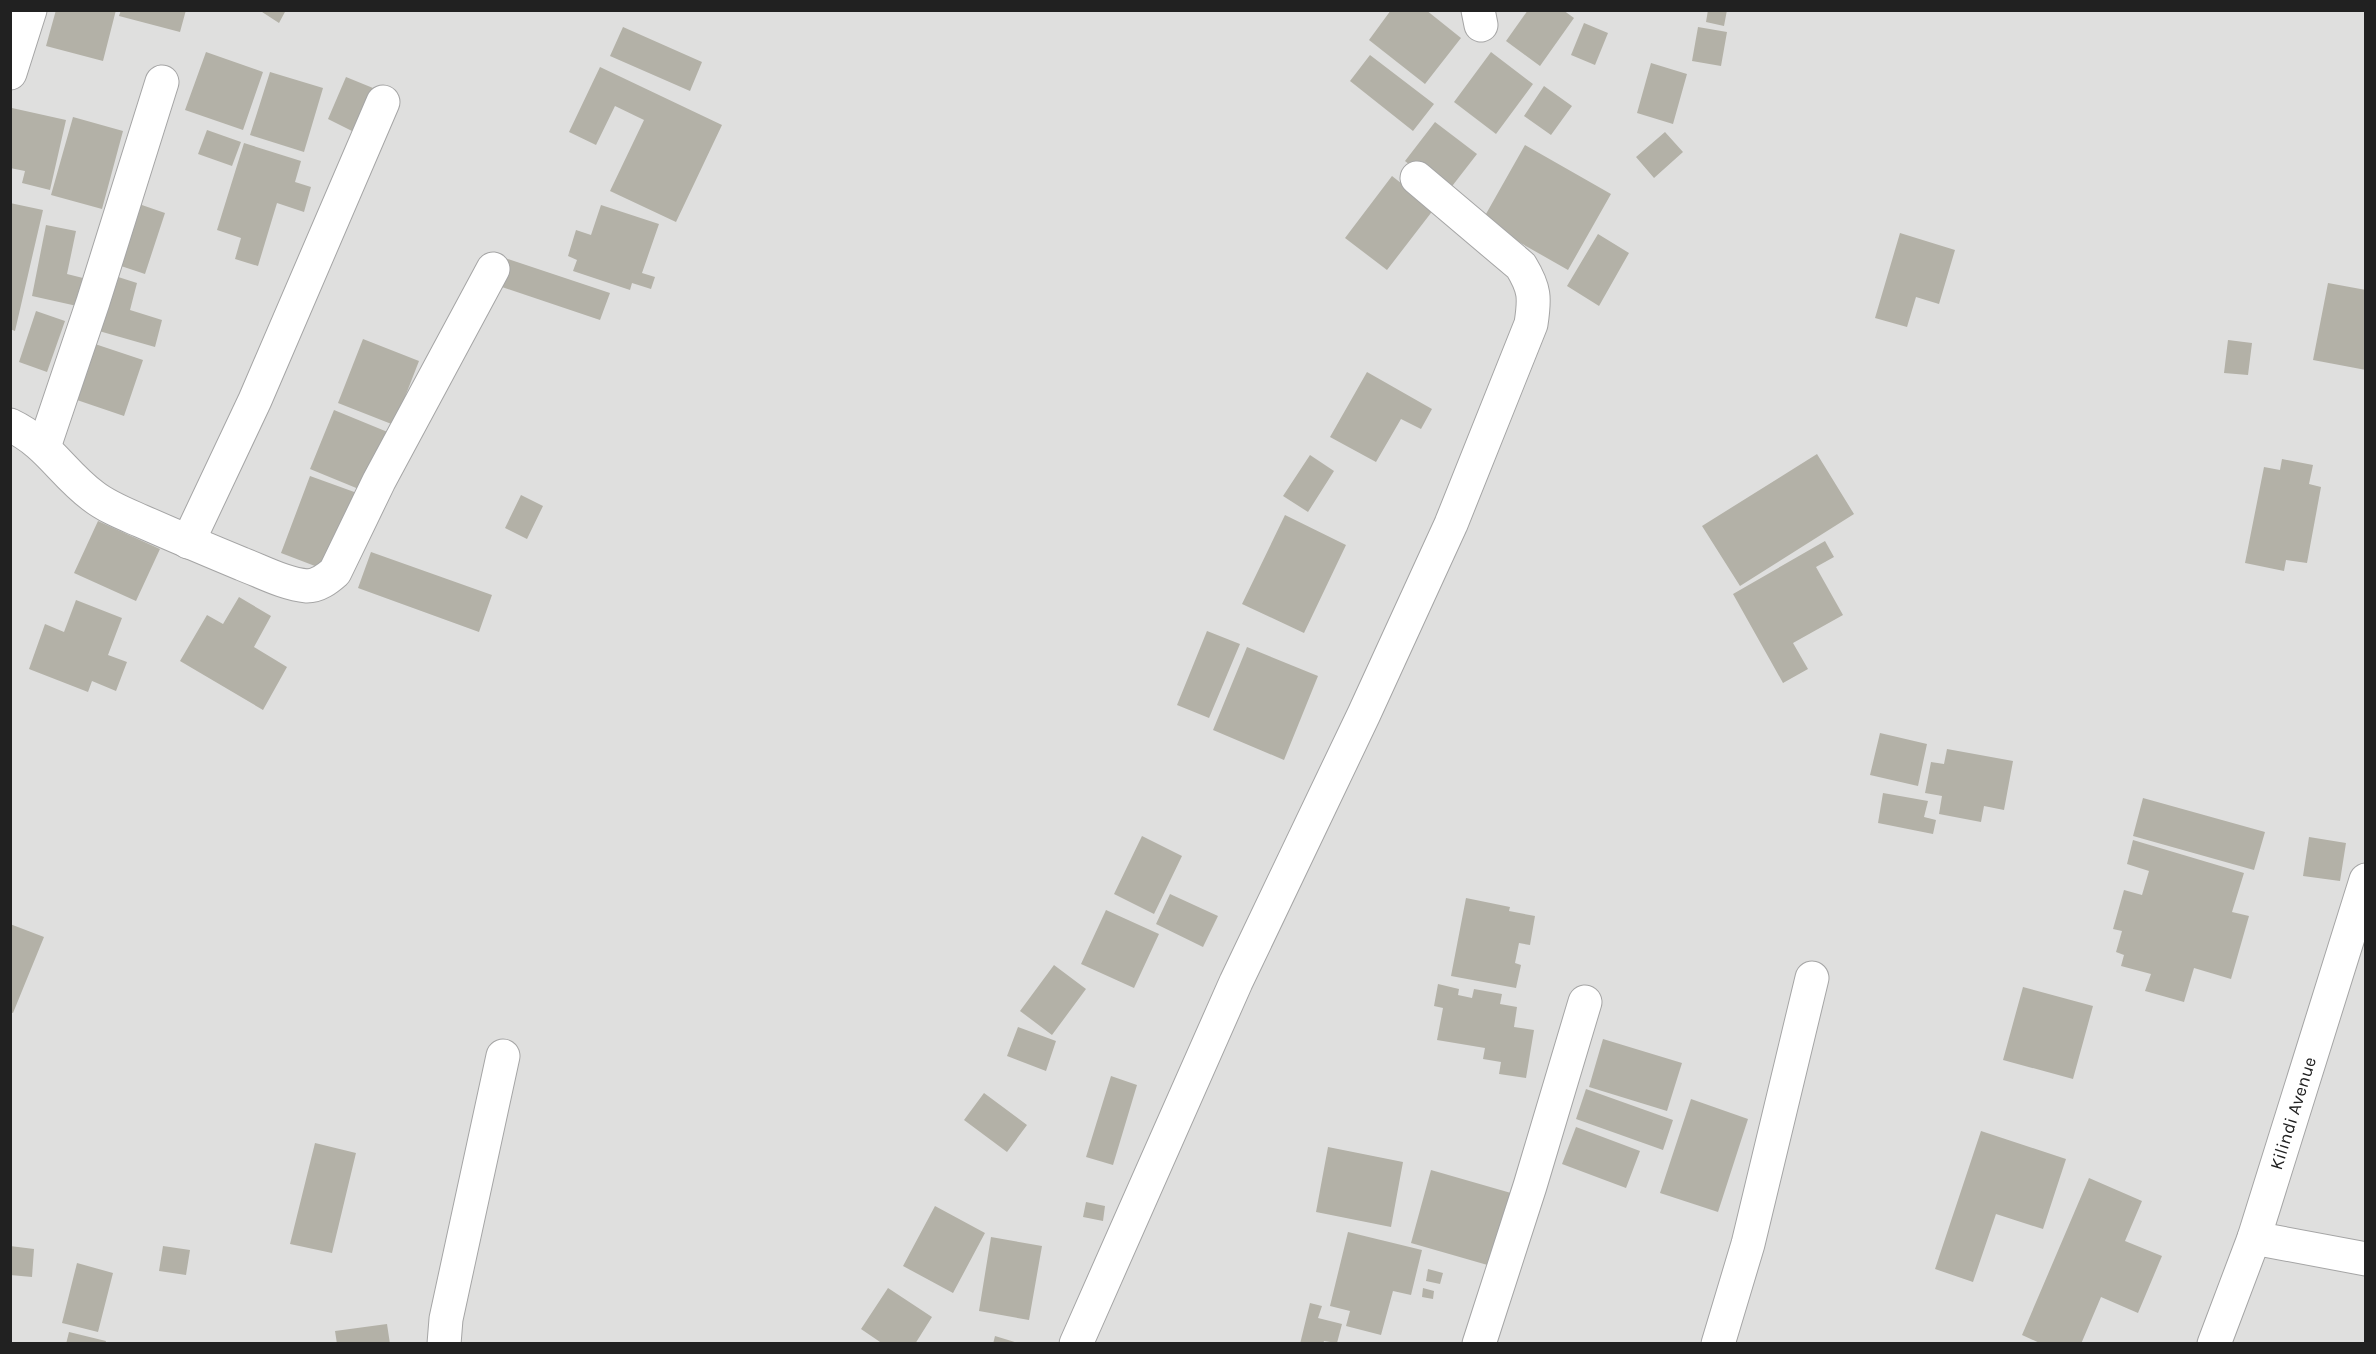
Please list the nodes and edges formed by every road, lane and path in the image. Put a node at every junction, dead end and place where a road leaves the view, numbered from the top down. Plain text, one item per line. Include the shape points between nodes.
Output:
1 (30, 10) edge
2 (10, 73) edge
3 (162, 82) dead end
4 (383, 102) dead end
5 (1416, 178) dead end
6 (494, 270) dead end
7 (10, 424) edge
8 (44, 447) junction
9 (188, 542) junction
10 (2366, 880) edge
11 (1812, 978) dead end
12 (1585, 1002) dead end
13 (503, 1056) dead end
14 (2254, 1238) junction
15 (2366, 1259) edge
16 (444, 1344) edge
17 (1076, 1344) edge
18 (1479, 1344) edge
19 (1718, 1344) edge
20 (2214, 1344) edge

1 - 2 street
3 - 8 street
4 - 9 street via 255,400
5 - 17 street via 1521,266 1535,299 1531,324 1451,524 1236,982
6 - 9 street via 335,572 310,586 290,583
7 - 8 street
8 - 9 street via 94,498
10 - 14 street, Kilindi Avenue
11 - 19 street via 1748,1244
12 - 18 street
13 - 16 street via 446,1319
14 - 15 street
14 - 20 street, Kilindi Avenue

